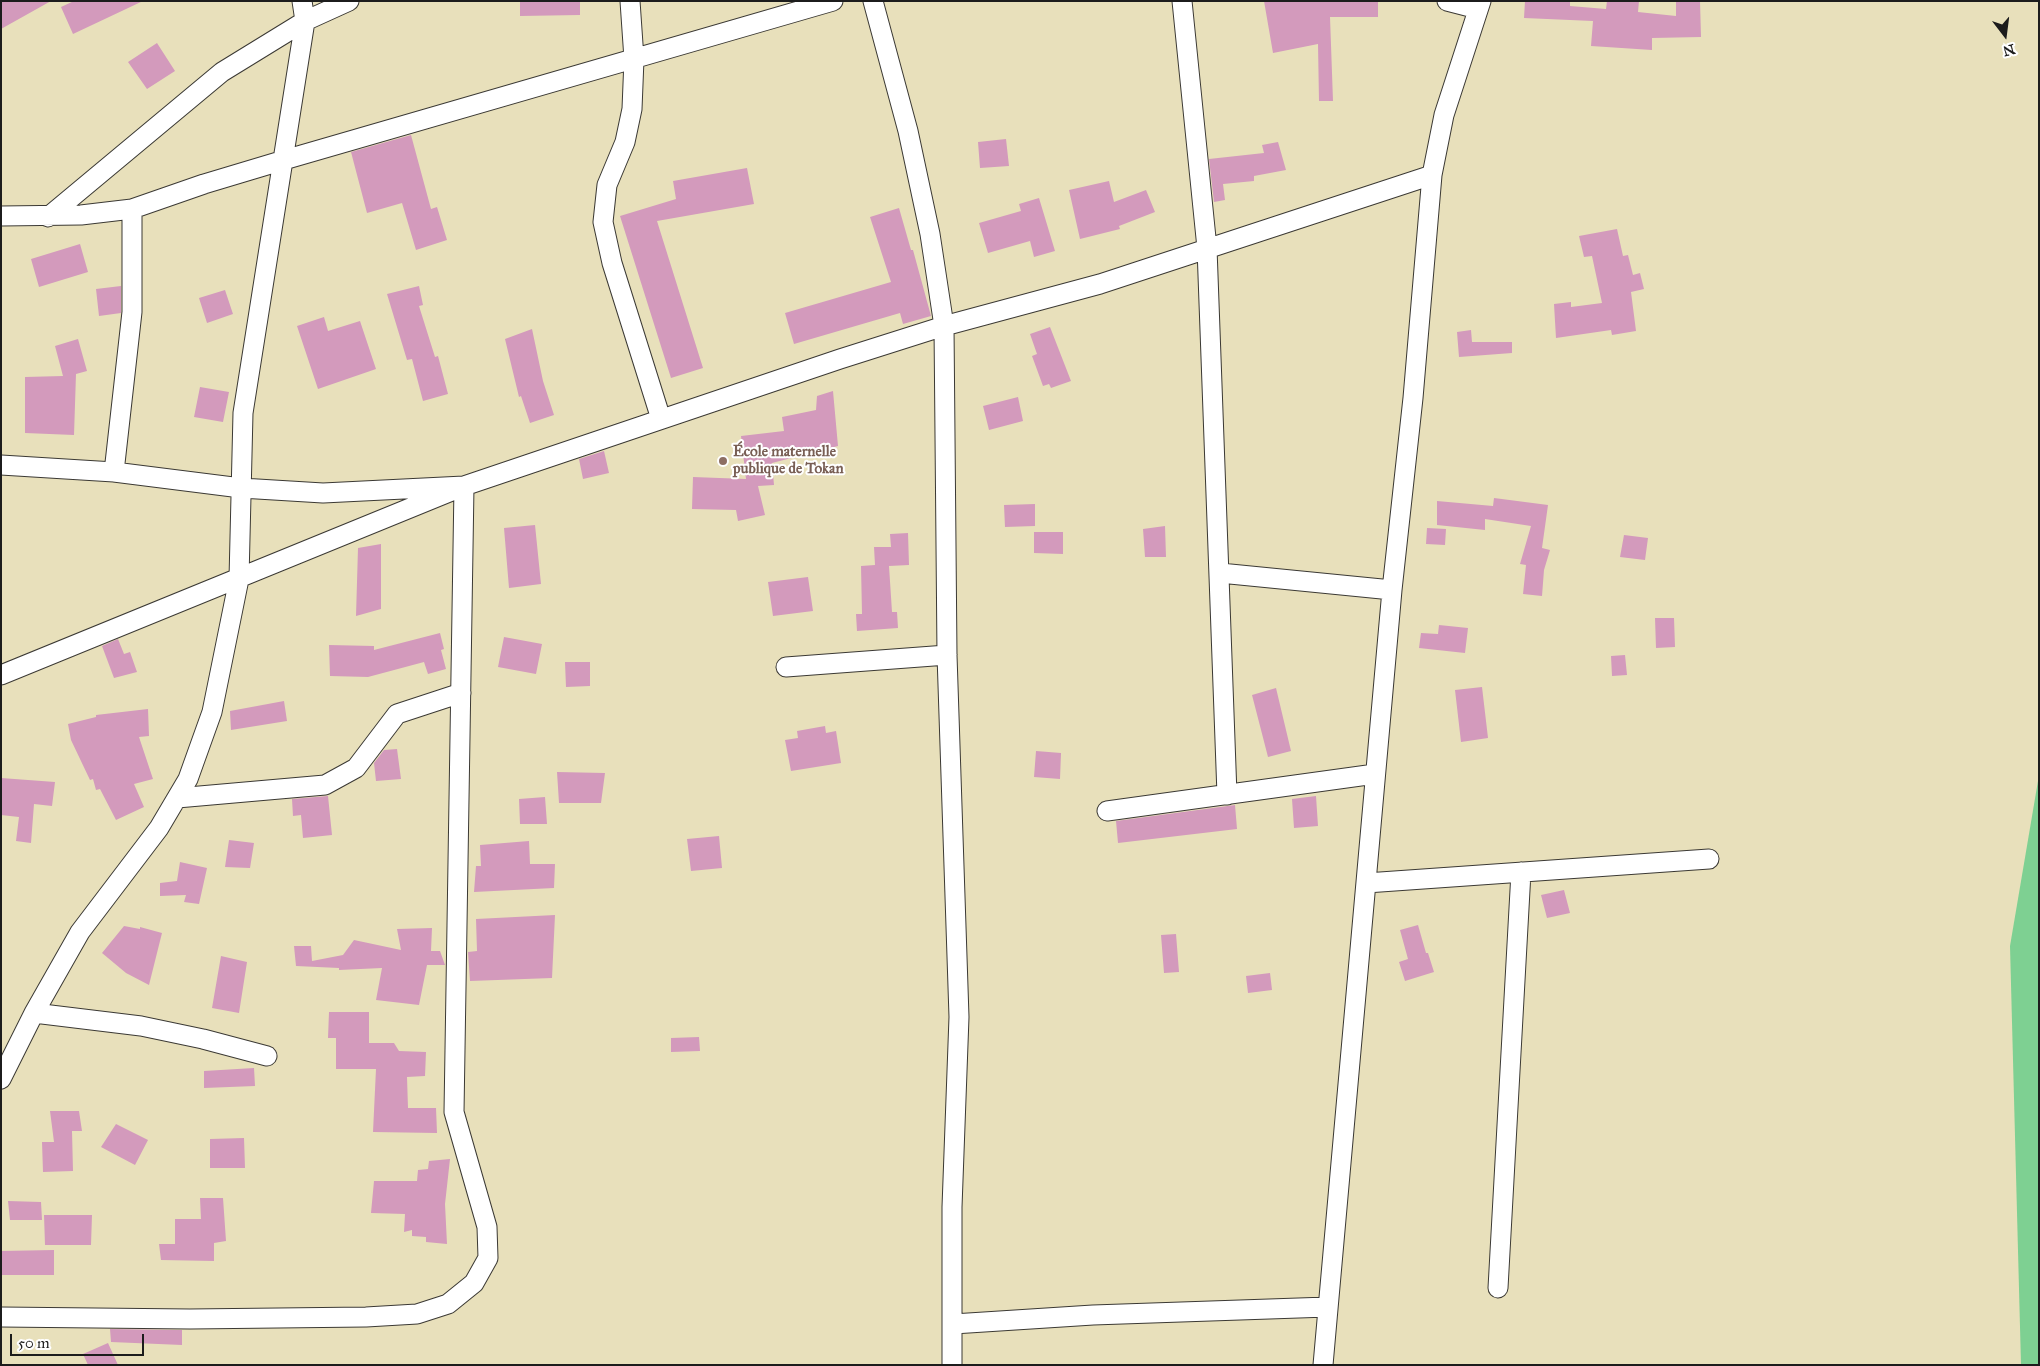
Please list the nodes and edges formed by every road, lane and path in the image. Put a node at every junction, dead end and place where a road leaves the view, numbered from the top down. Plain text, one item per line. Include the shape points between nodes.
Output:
1 (302, 1) edge
2 (349, 1) edge
3 (630, 1) edge
4 (833, 1) edge
5 (873, 1) edge
6 (1182, 1) edge
7 (1447, 1) edge
8 (1480, 5) edge
9 (305, 21) junction
10 (634, 59) junction
11 (284, 160) junction
12 (1432, 175) junction
13 (132, 209) junction
14 (2, 214) edge
15 (48, 217) junction
16 (1207, 248) junction
17 (944, 326) junction
18 (661, 419) junction
19 (1, 465) edge
20 (114, 472) junction
21 (464, 486) junction
22 (241, 488) junction
23 (1220, 573) junction
24 (239, 579) junction
25 (1392, 590) junction
26 (947, 655) junction
27 (786, 667) dead end
28 (1, 675) edge
29 (461, 693) junction
30 (1375, 774) junction
31 (1227, 795) junction
32 (177, 798) junction
33 (1107, 811) dead end
34 (1709, 859) dead end
35 (1522, 872) junction
36 (1366, 883) junction
37 (34, 1013) junction
38 (267, 1056) dead end
39 (1, 1079) edge
40 (1498, 1288) dead end
41 (1328, 1307) junction
42 (1, 1317) edge
43 (953, 1324) junction
44 (952, 1365) edge
45 (1323, 1365) edge

1 - 9 street
2 - 9 street
3 - 10 street
4 - 10 street
5 - 17 street via 910,140 930,234
6 - 16 street
7 - 8 street
8 - 12 street via 1444,115
9 - 11 street
9 - 15 street via 222,72
10 - 11 street
10 - 18 street via 632,109 625,142 607,185 603,222 612,263
11 - 13 street
11 - 22 street via 243,413
12 - 16 street
12 - 25 street
13 - 15 street via 107,214
13 - 20 street via 132,312
14 - 15 street
16 - 17 street via 1100,284
16 - 23 street
17 - 18 street
17 - 26 street
18 - 21 street
19 - 20 street
20 - 22 street
21 - 22 street via 323,493
21 - 24 street
21 - 29 street
22 - 24 street
23 - 25 street
23 - 31 street
24 - 28 street
24 - 32 street via 212,712 188,779
25 - 30 street
26 - 27 street
26 - 43 street via 958,1017 952,1207
29 - 32 street via 396,714 356,768 325,785
29 - 42 street via 454,1112 487,1227 488,1258 474,1283 448,1304 417,1314 190,1319
30 - 31 street
30 - 36 street
31 - 33 street
32 - 37 street via 159,828 80,932
34 - 35 street
35 - 36 street
35 - 40 street
36 - 41 street
37 - 38 street via 141,1026 203,1038
37 - 39 street
41 - 43 street via 1093,1315
41 - 45 street
43 - 44 street

